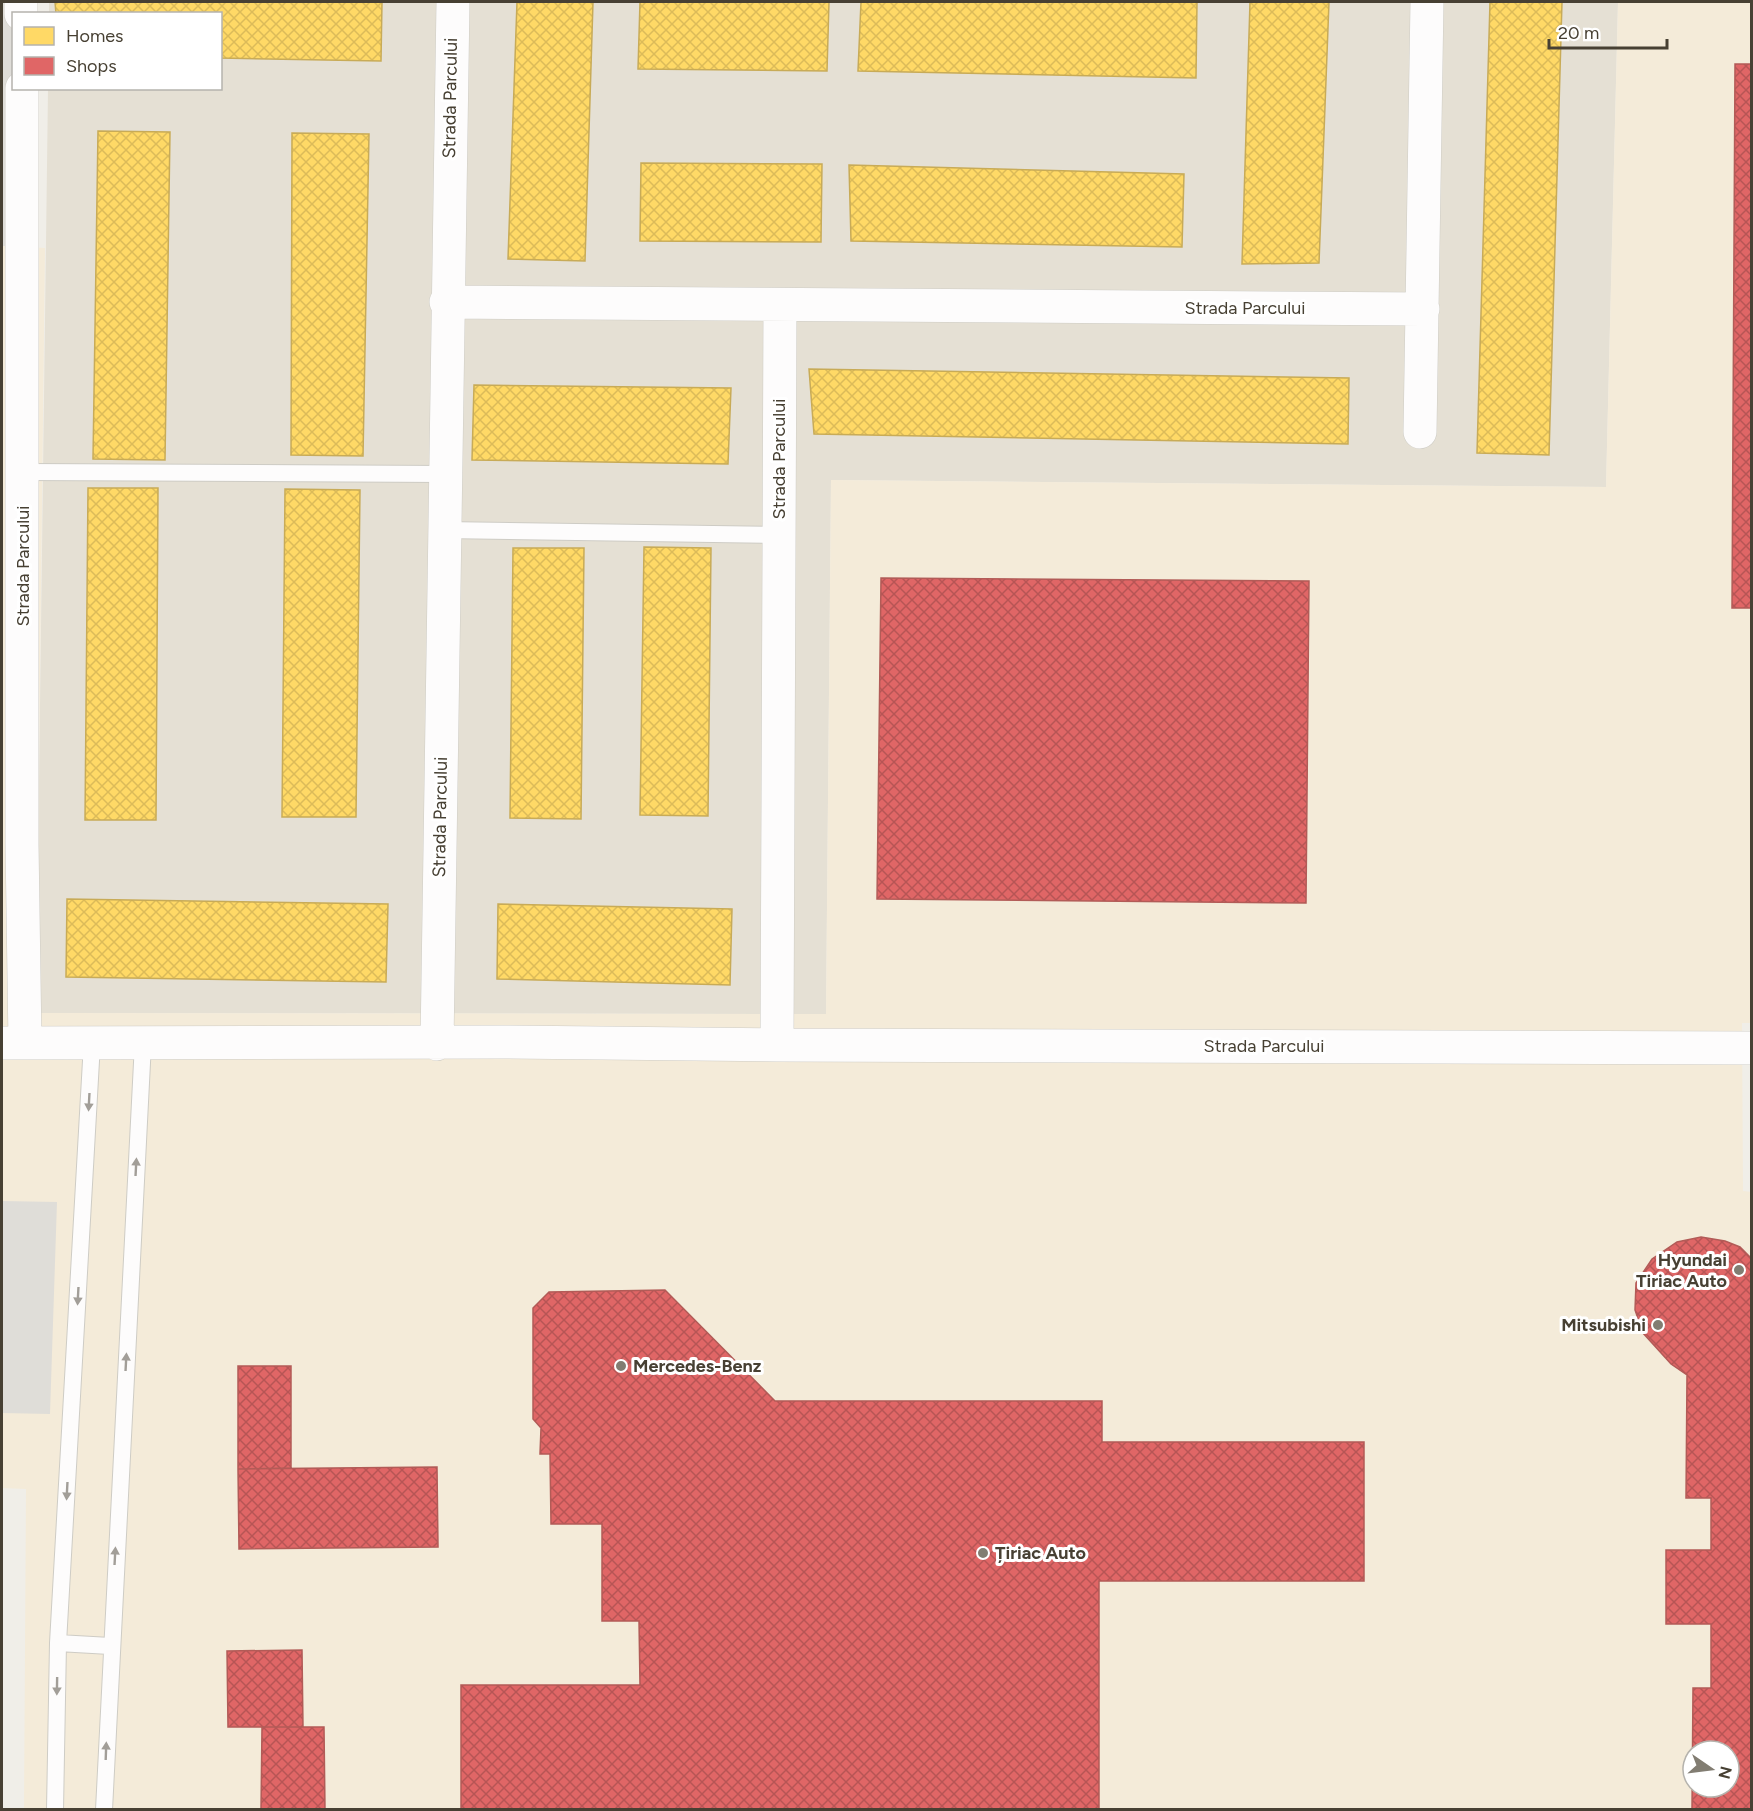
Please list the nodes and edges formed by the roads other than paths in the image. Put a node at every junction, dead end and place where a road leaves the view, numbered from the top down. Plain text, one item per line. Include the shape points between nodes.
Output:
1 (453, 2) edge
2 (1426, 2) edge
3 (22, 90) edge
4 (446, 302) junction
5 (780, 305) junction
6 (1423, 309) junction
7 (1420, 432) dead end
8 (23, 472) junction
9 (444, 474) junction
10 (443, 530) junction
11 (779, 535) junction
12 (14, 1043) edge
13 (93, 1043) junction
14 (143, 1043) junction
15 (436, 1044) junction
16 (777, 1045) junction
17 (1752, 1048) edge
18 (58, 1643) junction
19 (110, 1646) junction
20 (55, 1809) edge
21 (104, 1809) edge

1 - 4 street, Strada Parcului
2 - 6 street
3 - 8 street, Strada Parcului
4 - 5 street, Strada Parcului
4 - 9 street, Strada Parcului
5 - 6 street, Strada Parcului
5 - 11 street, Strada Parcului
6 - 7 street
8 - 9 lane
8 - 12 street, Strada Parcului via 22,844
9 - 10 street, Strada Parcului
10 - 11 lane
10 - 15 street, Strada Parcului
11 - 16 street, Strada Parcului
12 - 13 street, Strada Parcului
13 - 14 street, Strada Parcului
13 -> 18 lane
14 - 15 street, Strada Parcului
19 -> 14 lane
15 - 16 street, Strada Parcului
16 - 17 street, Strada Parcului
18 - 19 lane
18 -> 20 lane
21 -> 19 lane

